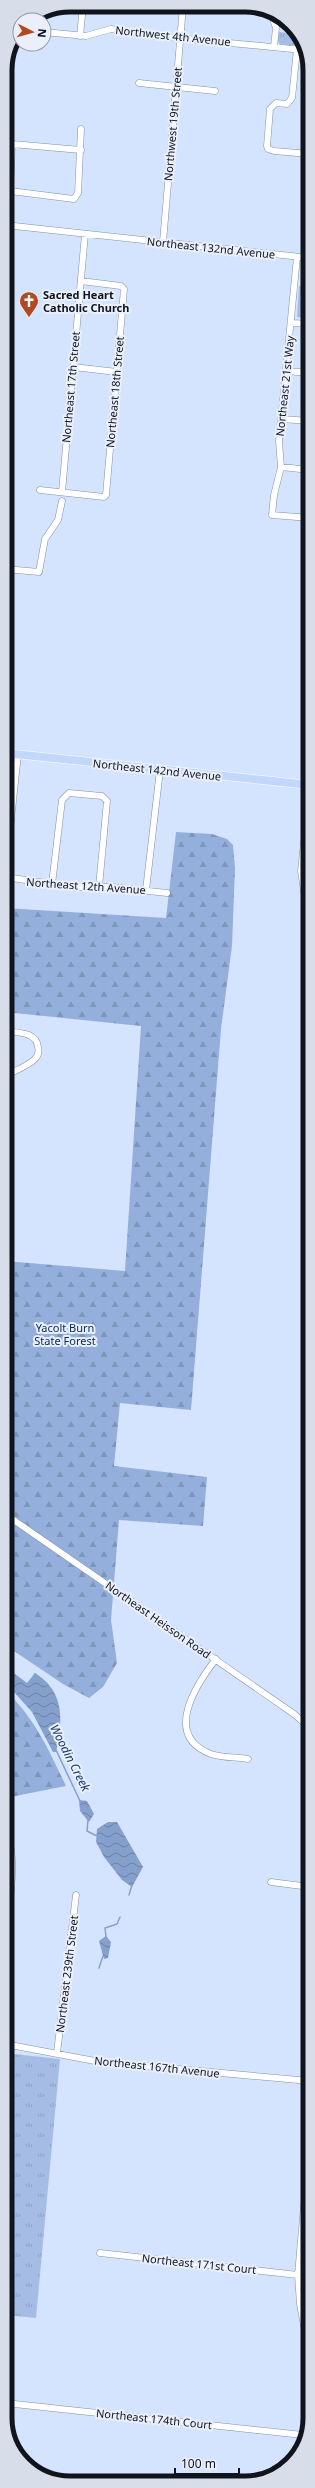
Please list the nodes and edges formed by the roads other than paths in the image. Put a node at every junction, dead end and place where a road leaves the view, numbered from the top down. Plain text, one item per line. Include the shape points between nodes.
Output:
1 (82, 12) edge
2 (182, 12) edge
3 (273, 19) dead end
4 (52, 33) edge
5 (80, 36) junction
6 (180, 38) junction
7 (274, 47) junction
8 (300, 50) edge
9 (139, 83) dead end
10 (176, 87) junction
11 (215, 91) dead end
12 (81, 129) dead end
13 (12, 144) edge
14 (81, 150) junction
15 (303, 153) edge
16 (12, 191) edge
17 (12, 227) edge
18 (85, 234) junction
19 (163, 242) junction
20 (298, 257) junction
21 (303, 257) edge
22 (81, 281) junction
23 (292, 323) junction
24 (303, 324) edge
25 (73, 367) junction
26 (286, 371) junction
27 (117, 372) junction
28 (303, 372) edge
29 (281, 419) junction
30 (303, 421) edge
31 (281, 468) junction
32 (303, 470) edge
33 (40, 490) dead end
34 (62, 492) junction
35 (62, 501) dead end
36 (303, 517) edge
37 (12, 570) edge
38 (12, 754) edge
39 (18, 754) junction
40 (160, 770) junction
41 (303, 784) edge
42 (12, 811) edge
43 (303, 852) edge
44 (12, 878) edge
45 (52, 884) junction
46 (303, 885) edge
47 (99, 887) junction
48 (146, 890) junction
49 (167, 893) dead end
50 (12, 1032) edge
51 (12, 1072) edge
52 (12, 1519) edge
53 (216, 1659) junction
54 (303, 1722) edge
55 (248, 1759) dead end
56 (12, 1849) edge
57 (12, 1865) edge
58 (271, 1882) dead end
59 (303, 1886) edge
60 (76, 1895) dead end
61 (12, 2045) edge
62 (57, 2053) junction
63 (303, 2080) edge
64 (303, 2217) edge
65 (100, 2253) dead end
66 (298, 2274) junction
67 (303, 2320) edge
68 (12, 2405) edge
69 (301, 2435) edge

1 - 5 street
2 - 6 street, Northwest 19th Street
3 - 7 street via 276,28
4 - 5 street, Northwest 4th Avenue
5 - 6 street, Northwest 4th Avenue via 90,36 111,29
6 - 7 street, Northwest 4th Avenue
6 - 10 street, Northwest 19th Street
7 - 8 street, Northwest 4th Avenue
8 - 15 street via 290,103 273,105 270,109 267,146 268,150
9 - 10 street
10 - 11 street
10 - 19 street, Northwest 19th Street
12 - 14 street
13 - 14 street
14 - 16 street via 76,198
17 - 18 street, Northeast 132nd Avenue
18 - 19 street, Northeast 132nd Avenue
18 - 22 street, Northeast 17th Street
19 - 20 street, Northeast 132nd Avenue
20 - 21 street, Northeast 132nd Avenue
20 - 23 street, Northeast 21st Way
22 - 25 street, Northeast 17th Street
22 - 27 street, Northeast 18th Street via 123,287
23 - 24 street
23 - 26 street, Northeast 21st Way
25 - 27 street
25 - 34 street, Northeast 17th Street
26 - 28 street
26 - 29 street, Northeast 21st Way
27 - 34 street, Northeast 18th Street via 106,497
29 - 30 street
29 - 31 street, Northeast 21st Way
31 - 32 street
31 - 36 street, Northeast 21st Way via 272,515
33 - 34 street
35 - 37 street via 58,520 45,539 39,572
38 - 39 main road, Northeast 142nd Avenue
39 - 40 main road, Northeast 142nd Avenue
39 - 42 street
40 - 41 main road, Northeast 142nd Avenue
40 - 48 street
43 - 46 street
44 - 45 street, Northeast 12th Avenue
45 - 47 street, Northeast 12th Avenue
45 - 47 street via 62,800 64,794 69,793 102,796 108,804
47 - 48 street, Northeast 12th Avenue
48 - 49 street, Northeast 12th Avenue
50 - 51 street via 30,1035 36,1040 38,1050 33,1061
52 - 53 street, Northeast Heisson Road
53 - 54 street, Northeast Heisson Road
53 - 55 street via 203,1676 186,1712 186,1731 202,1750
56 - 57 street
58 - 59 street
60 - 62 street, Northeast 239th Street
61 - 62 street, Northeast 167th Avenue
62 - 63 street, Northeast 167th Avenue via 130,2066
64 - 66 street
65 - 66 street, Northeast 171st Court
66 - 67 street
68 - 69 street, Northeast 174th Court

